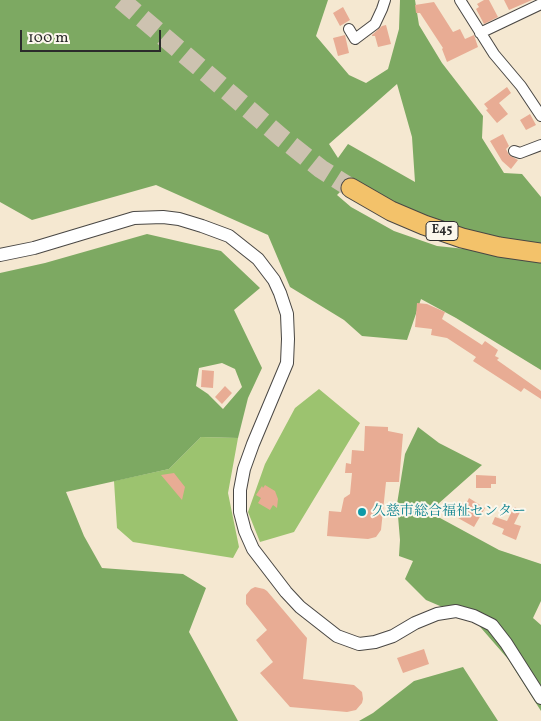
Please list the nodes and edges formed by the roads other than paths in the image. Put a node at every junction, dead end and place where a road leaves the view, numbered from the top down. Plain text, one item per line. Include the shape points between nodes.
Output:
1 (385, 0) edge
2 (460, 0) edge
3 (541, 4) edge
4 (349, 29) dead end
5 (480, 33) junction
6 (541, 116) edge
7 (541, 145) edge
8 (514, 151) dead end
9 (351, 188) tunnel mouth
10 (541, 253) edge
11 (0, 255) edge
12 (541, 698) edge

1 - 4 street via 375,24 355,39
2 - 5 street
3 - 5 street
5 - 6 street
7 - 8 street
9 - 10 highway, E45 via 391,211 462,238
11 - 12 street via 134,218 179,219 229,236 258,260 274,280 287,314 287,363 253,444 240,490 245,531 253,549 300,607 337,636 359,644 393,636 437,614 456,611 492,625

